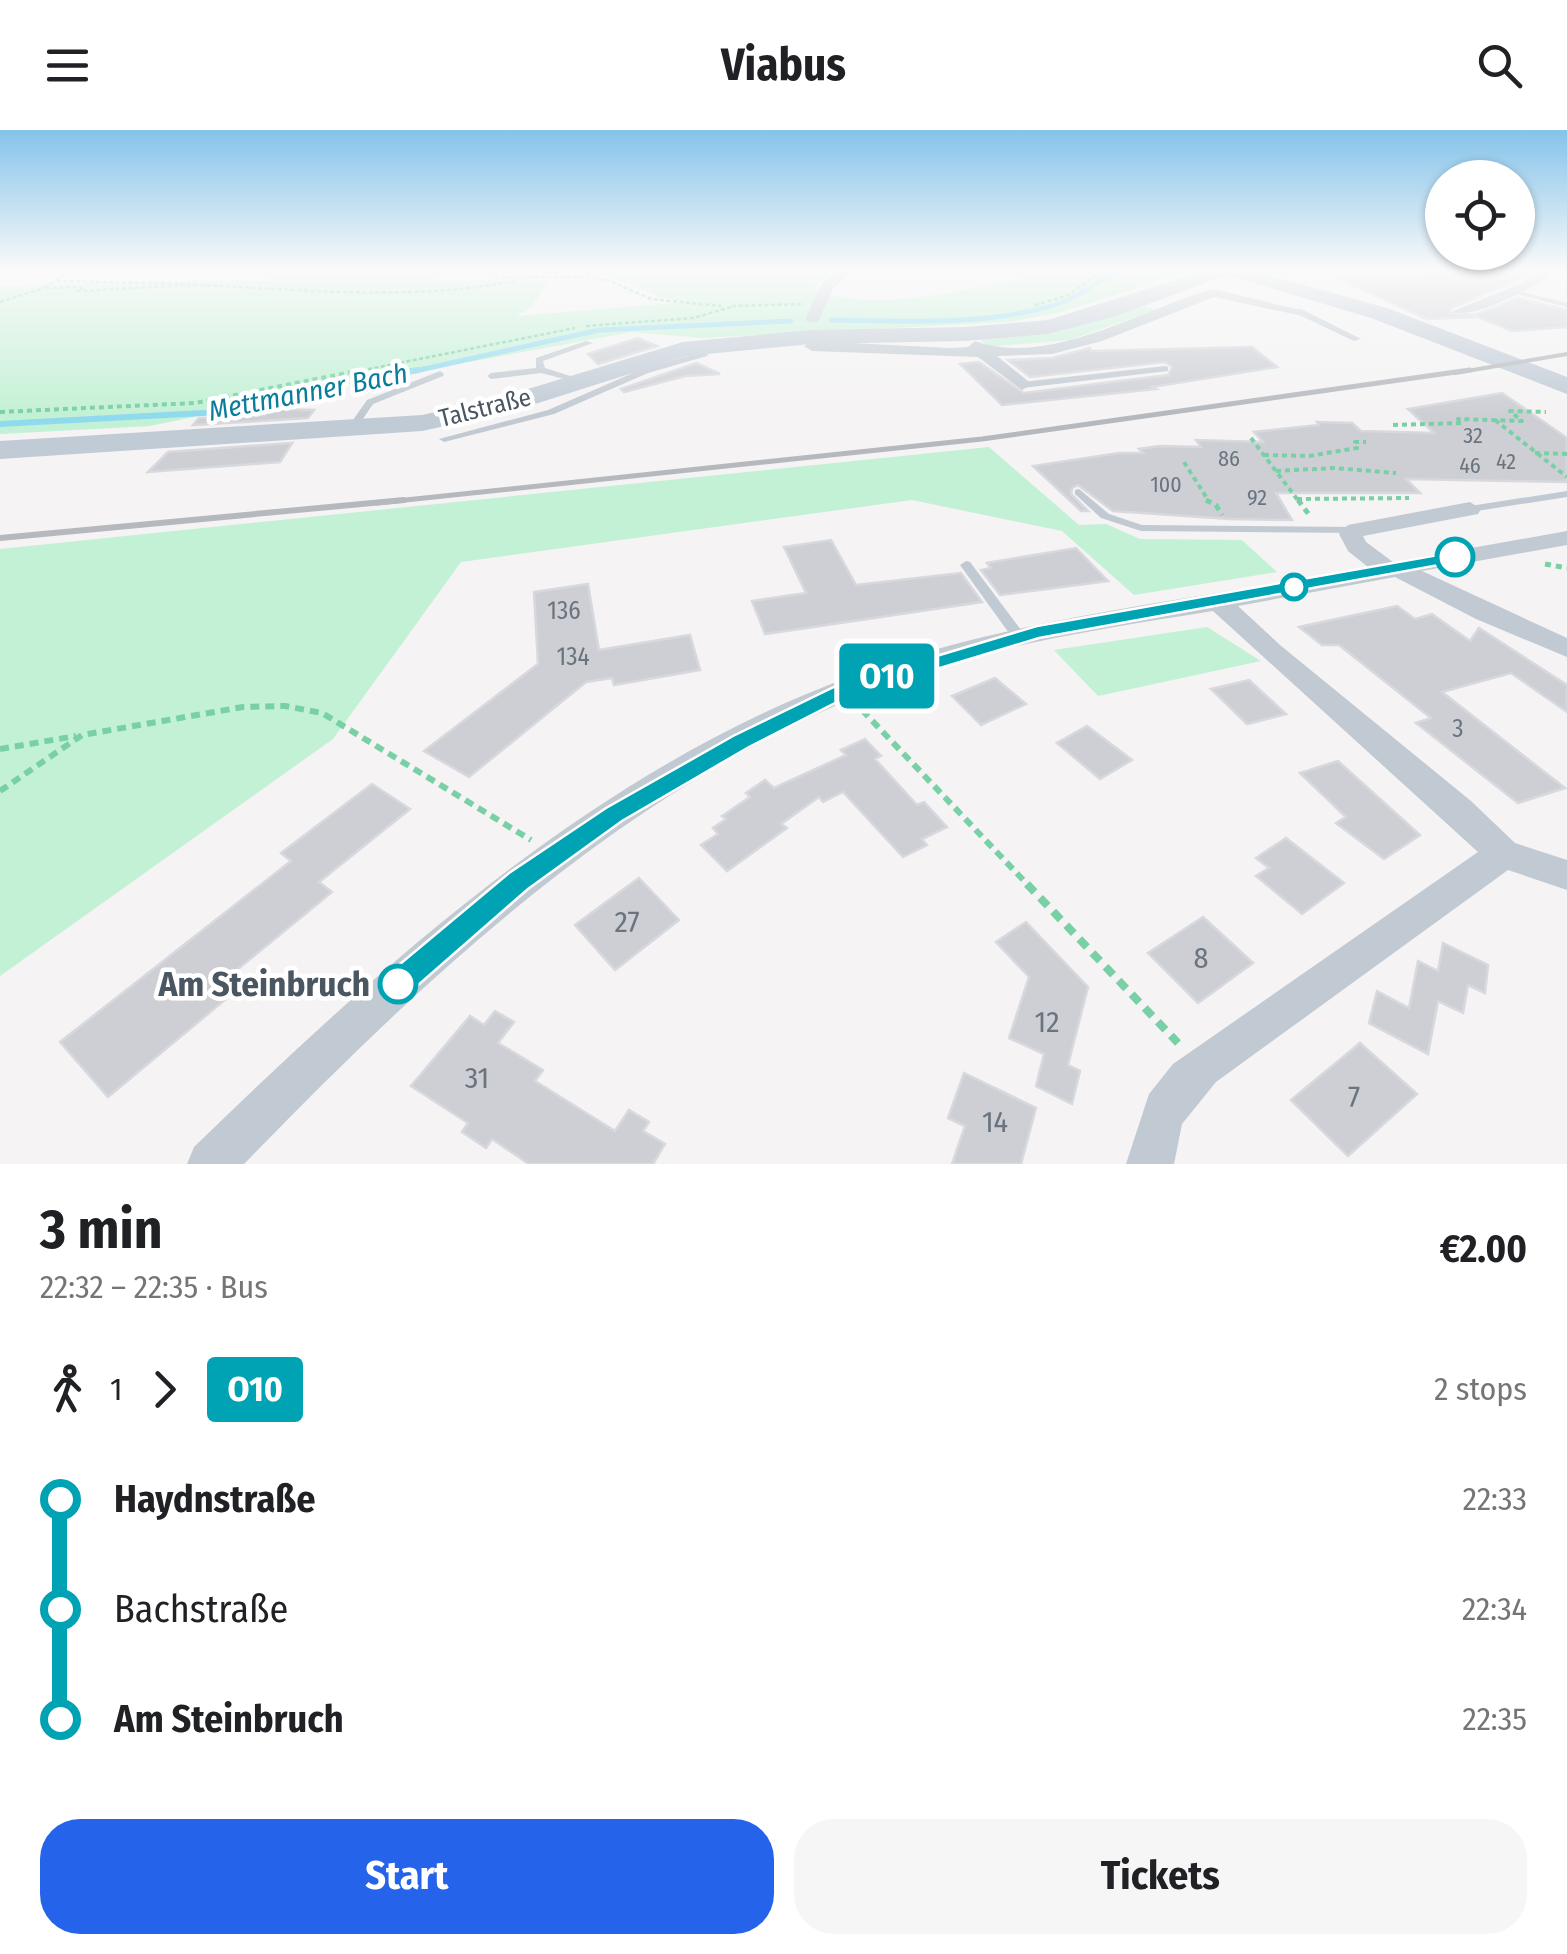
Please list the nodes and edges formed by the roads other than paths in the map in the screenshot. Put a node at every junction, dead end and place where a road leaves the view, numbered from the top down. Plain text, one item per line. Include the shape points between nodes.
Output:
1 (1079, 319) edge
2 (1140, 319) edge
3 (1315, 319) edge
4 (1394, 319) edge
5 (1357, 339) dead end
6 (589, 343) dead end
7 (972, 343) junction
8 (711, 344) junction
9 (812, 346) dead end
10 (1165, 369) dead end
11 (542, 370) junction
12 (440, 374) dead end
13 (491, 376) dead end
14 (578, 382) junction
15 (1022, 385) joint
16 (1567, 386) edge
17 (351, 430) junction
18 (444, 439) dead end
19 (0, 450) edge
20 (1079, 492) dead end
21 (1567, 494) edge
22 (1470, 509) joint
23 (1356, 530) junction
24 (1567, 538) edge
25 (966, 564) dead end
26 (1394, 570) junction
27 (1219, 602) junction
28 (1019, 637) junction
29 (1567, 648) edge
30 (1503, 854) junction
31 (1567, 875) edge
32 (211, 1164) edge
33 (1150, 1164) edge

1 - 7 main road, Talstraße
2 - 7 street, Talstraße via 1071,345
3 - 5 lane
4 - 16 main road
6 - 11 lane via 538,360
7 - 8 main road, Talstraße via 811,337
7 - 9 street, Talstraße via 950,354
7 - 15 street
8 - 14 main road, Talstraße
8 - 18 lane via 704,354 644,371 551,412
10 - 15 lane
11 - 13 lane
11 - 14 lane
12 - 17 lane via 370,402
14 - 17 main road, Talstraße via 458,418
17 - 19 main road, Talstraße
20 - 23 lane via 1104,516 1141,528
21 - 22 lane
22 - 23 street
23 - 26 street via 1356,546
24 - 26 street
25 - 28 lane
26 - 27 street
26 - 29 street
27 - 28 street
27 - 30 street
28 - 32 street via 843,690 676,778 555,855 395,987
30 - 31 street
30 - 33 street via 1201,1067 1170,1096

